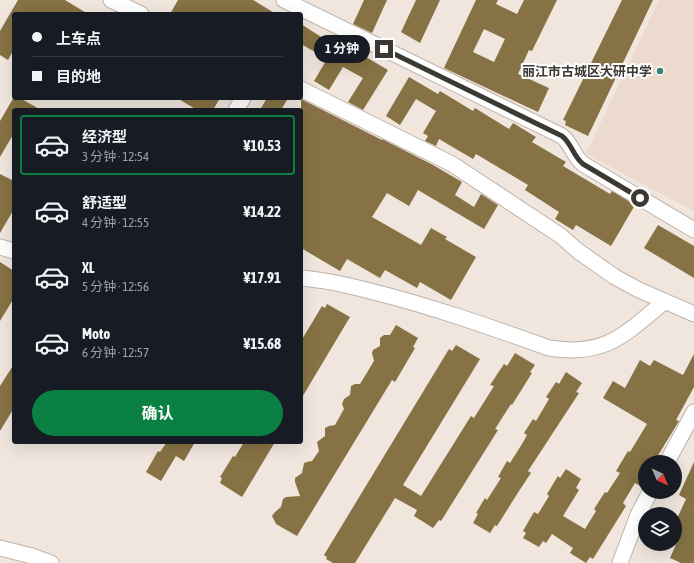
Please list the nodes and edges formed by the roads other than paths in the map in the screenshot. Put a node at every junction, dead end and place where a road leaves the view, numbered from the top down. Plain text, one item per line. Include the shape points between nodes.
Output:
1 (110, 0) edge
2 (284, 0) edge
3 (137, 12) edge
4 (303, 90) edge
5 (694, 230) edge
6 (0, 247) edge
7 (12, 250) edge
8 (303, 278) edge
9 (664, 302) junction
10 (694, 314) edge
11 (694, 412) edge
12 (671, 455) edge
13 (646, 499) edge
14 (0, 548) edge
15 (51, 563) edge
16 (620, 563) edge

1 - 3 street
2 - 5 street via 562,136 583,164
4 - 9 street via 452,164 561,236 615,277
6 - 7 street
8 - 9 street via 323,280 390,296 562,350 589,349 614,341
9 - 10 street
11 - 12 street
13 - 16 street
14 - 15 street

